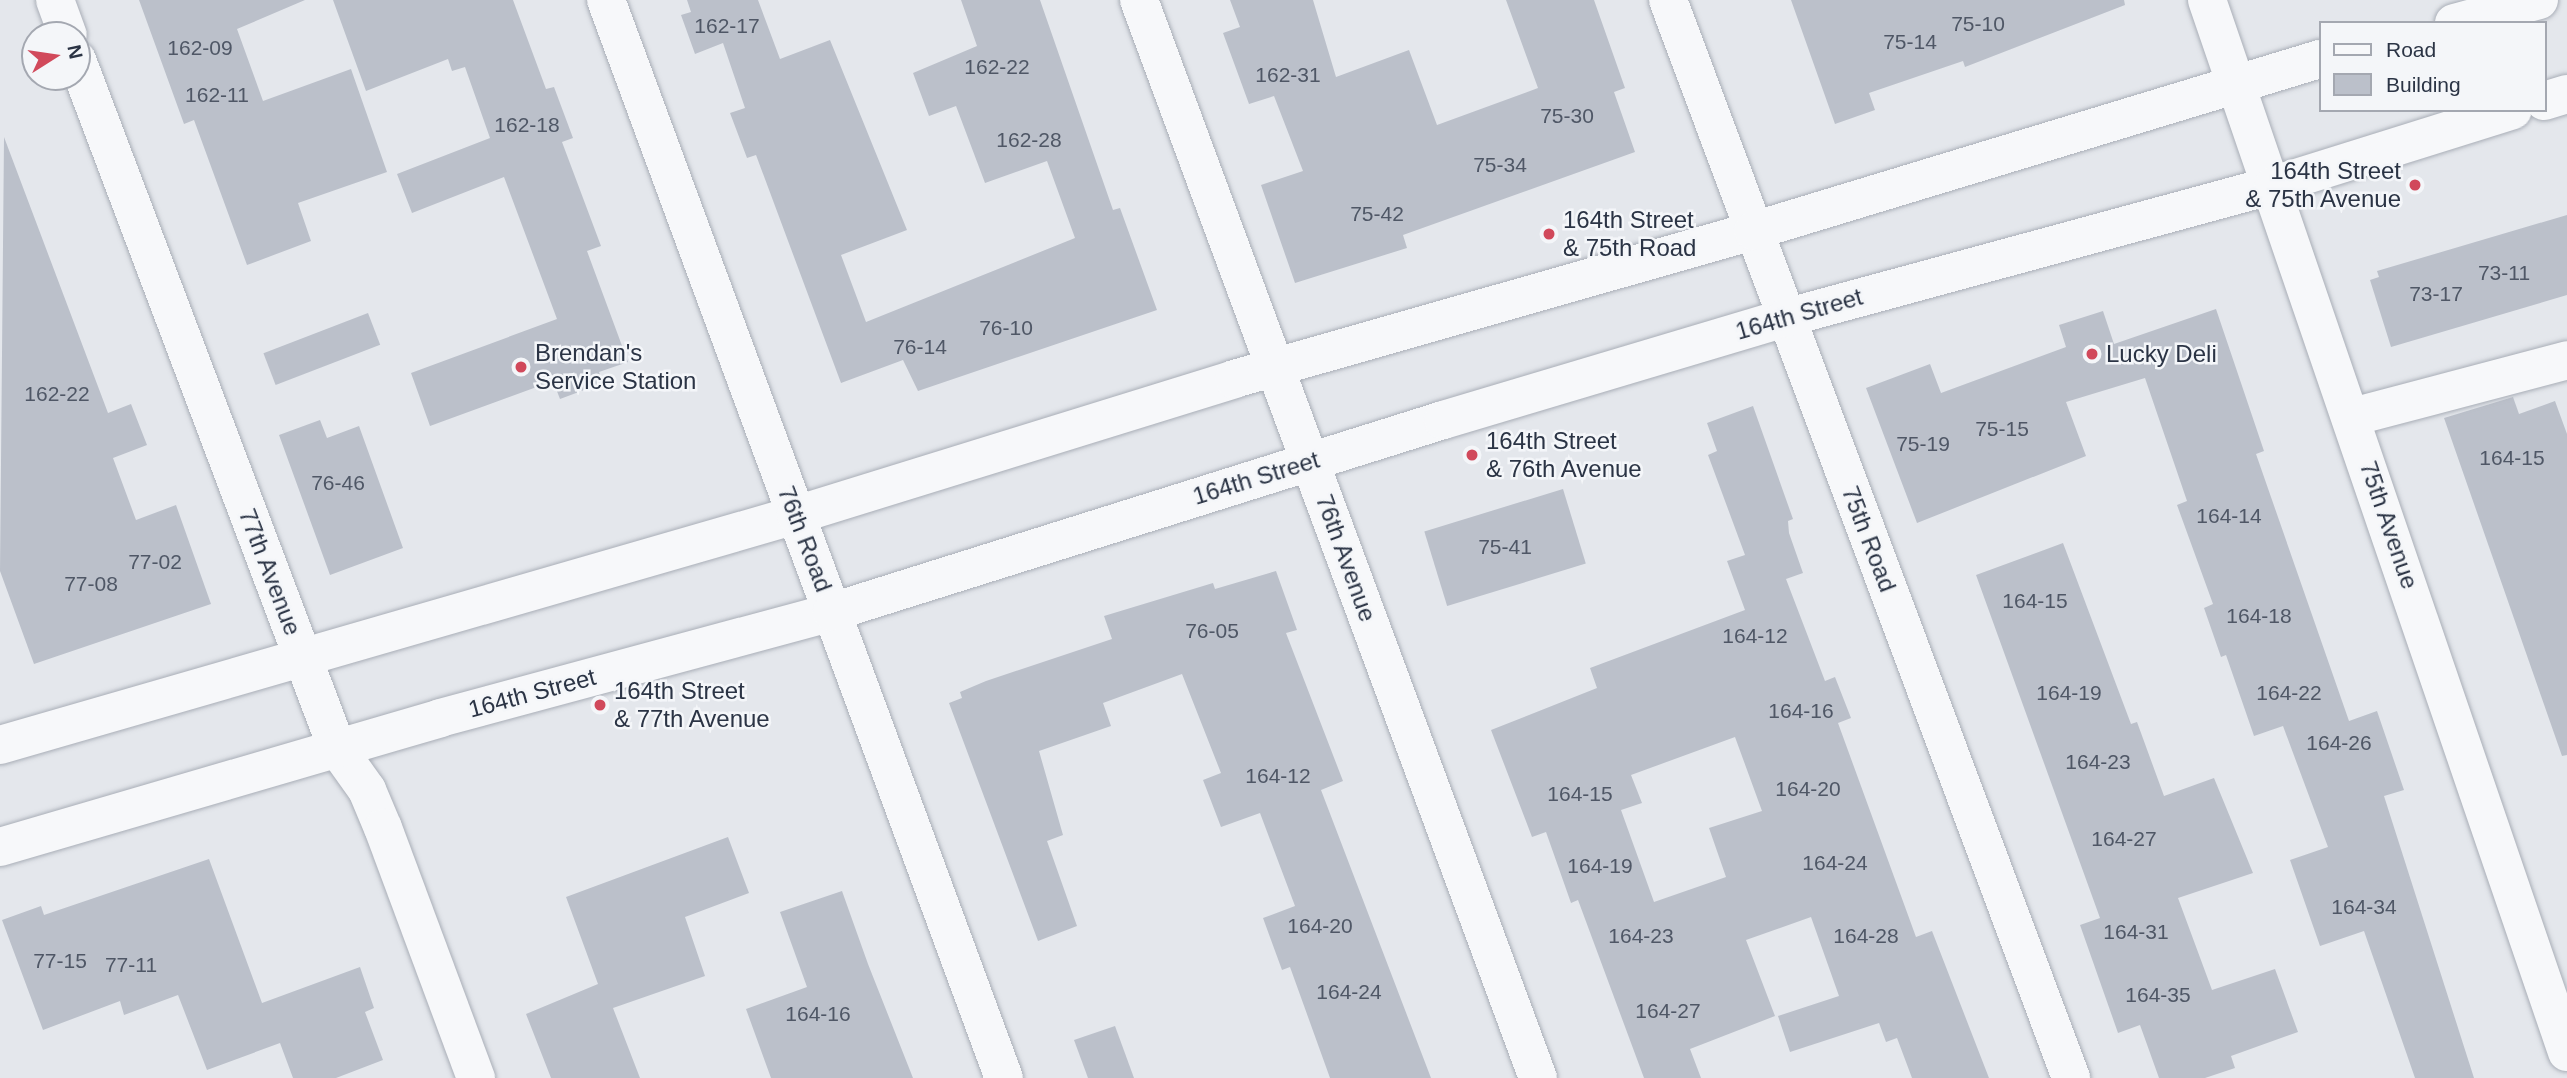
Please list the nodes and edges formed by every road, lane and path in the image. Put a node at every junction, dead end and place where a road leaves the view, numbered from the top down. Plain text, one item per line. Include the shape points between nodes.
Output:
1 (55, 0) edge
2 (606, 0) edge
3 (1139, 0) edge
4 (1668, 0) edge
5 (2207, 0) edge
6 (2539, 0) edge
7 (63, 21) edge
8 (2461, 21) edge
9 (2318, 59) edge
10 (2238, 81) junction
11 (89, 91) edge
12 (2567, 94) edge
13 (2546, 100) edge
14 (2507, 112) edge
15 (2274, 185) junction
16 (1753, 232) junction
17 (1785, 318) junction
18 (2567, 360) edge
19 (1276, 367) junction
20 (2352, 417) junction
21 (1310, 460) junction
22 (796, 515) junction
23 (832, 612) junction
24 (303, 660) junction
25 (0, 745) edge
26 (337, 748) junction
27 (0, 847) edge
28 (2567, 1052) edge
29 (476, 1078) edge
30 (1004, 1078) edge
31 (1538, 1078) edge
32 (2071, 1078) edge

1 - 7 street
2 - 22 street, 76th Road
3 - 19 street, 76th Avenue
4 - 16 street, 75th Road
5 - 10 street, 75th Avenue
6 - 8 street
9 - 10 street
10 - 15 street, 75th Avenue
10 - 16 street
11 - 24 street, 77th Avenue
12 - 13 street
14 - 15 street, 164th Street
15 - 17 street, 164th Street
15 - 20 street, 75th Avenue
16 - 17 street, 75th Road
16 - 19 street
17 - 21 street, 164th Street
17 - 32 street, 75th Road
18 - 20 street
19 - 21 street, 76th Avenue
19 - 22 street
20 - 28 street, 75th Avenue
21 - 23 street, 164th Street
21 - 31 street, 76th Avenue
22 - 23 street, 76th Road
22 - 24 street
23 - 26 street, 164th Street
23 - 30 street, 76th Road
24 - 25 street
24 - 26 street, 77th Avenue
26 - 27 street, 164th Street
26 - 29 street, 77th Avenue via 367,790

